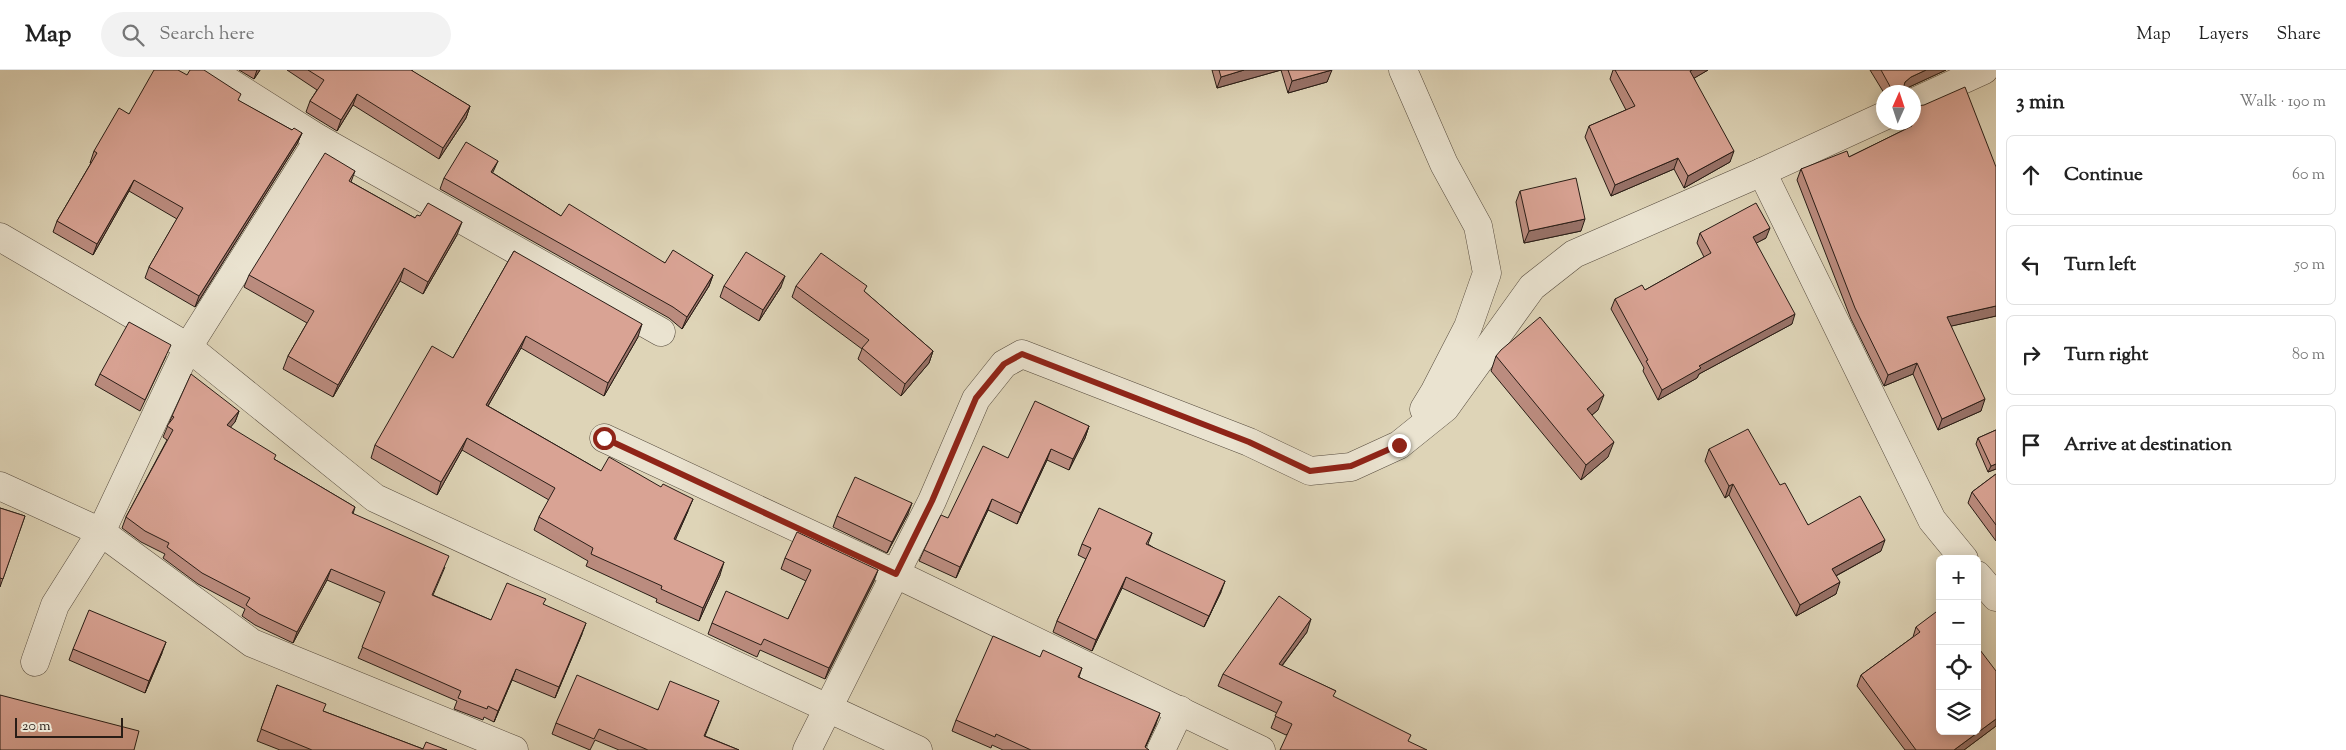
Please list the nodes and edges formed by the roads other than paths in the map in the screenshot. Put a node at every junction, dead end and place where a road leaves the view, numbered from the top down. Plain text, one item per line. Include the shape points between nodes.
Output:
1 (210, 70) edge
2 (1403, 70) edge
3 (1984, 70) edge
4 (1921, 99) edge
5 (1876, 120) edge
6 (320, 139) junction
7 (1762, 172) junction
8 (0, 237) edge
9 (661, 332) dead end
10 (188, 347) junction
11 (604, 438) dead end
12 (1399, 445) junction
13 (0, 486) edge
14 (101, 532) junction
15 (1961, 555) edge
16 (896, 574) junction
17 (1981, 580) edge
18 (1996, 597) edge
19 (35, 662) dead end
20 (828, 708) junction
21 (1180, 710) junction
22 (514, 750) edge
23 (807, 750) edge
24 (918, 750) edge
25 (1161, 750) edge
26 (1261, 750) edge

1 - 6 street
2 - 12 street via 1444,164 1478,226 1488,273 1468,328 1435,392
3 - 4 street
5 - 7 street
6 - 9 street
6 - 10 street
7 - 12 street via 1574,254 1532,287 1444,408
7 - 15 street via 1932,520
8 - 10 street
10 - 14 street
10 - 20 street via 375,498
11 - 16 street
12 - 16 street via 1351,466 1310,471 1249,442 1022,354 1004,364 976,398 932,501
13 - 14 street
14 - 19 street via 55,605
14 - 22 street via 252,643
16 - 20 street
16 - 21 street
17 - 18 street
20 - 23 street
20 - 24 street
21 - 25 street
21 - 26 street

